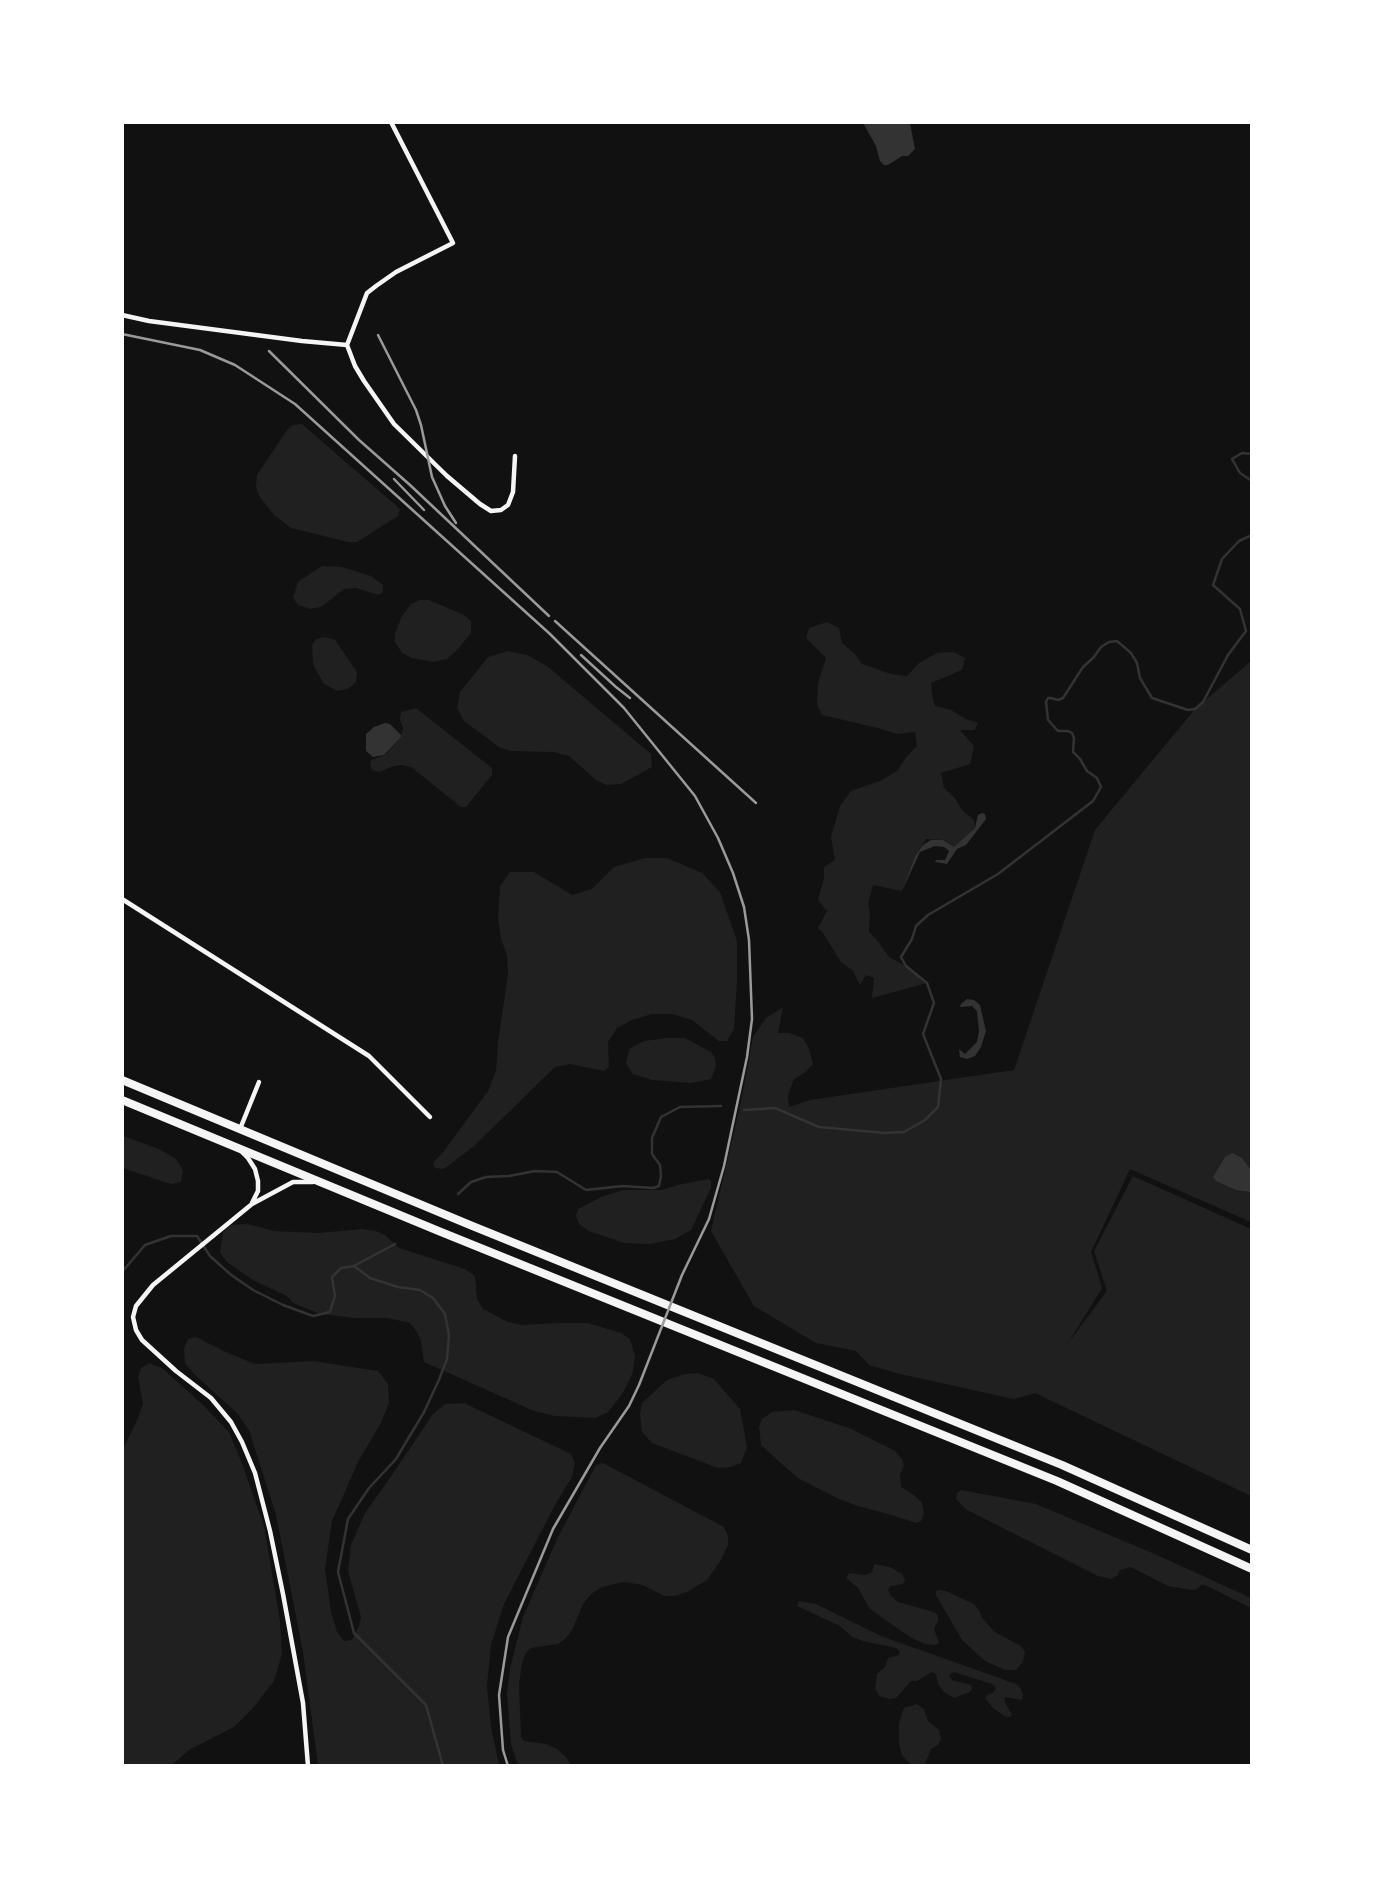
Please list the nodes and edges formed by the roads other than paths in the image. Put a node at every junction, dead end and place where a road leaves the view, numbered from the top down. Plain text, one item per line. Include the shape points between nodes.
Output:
1 (391, 122) edge
2 (122, 315) edge
3 (347, 345) junction
4 (515, 456) dead end
5 (122, 899) edge
6 (122, 1080) edge
7 (259, 1082) dead end
8 (122, 1100) edge
9 (430, 1117) dead end
10 (240, 1129) junction
11 (235, 1147) junction
12 (323, 1183) junction
13 (252, 1204) junction
14 (1252, 1550) edge
15 (1252, 1569) edge
16 (308, 1766) edge

1 - 3 street via 453,243 396,272 367,294
2 - 3 street via 283,339
3 - 4 street via 355,366 394,424 447,476 491,511 508,505 513,492
5 - 9 street via 369,1056
6 - 10 highway
7 - 10 street
8 - 11 highway
10 - 14 highway via 1062,1465
11 - 12 highway
11 - 13 street via 255,1169 258,1191
12 - 13 street via 293,1182
12 - 15 highway via 1057,1481
13 - 16 street via 153,1285 136,1306 133,1317 142,1340 211,1398 231,1422 255,1473 270,1531 303,1703

